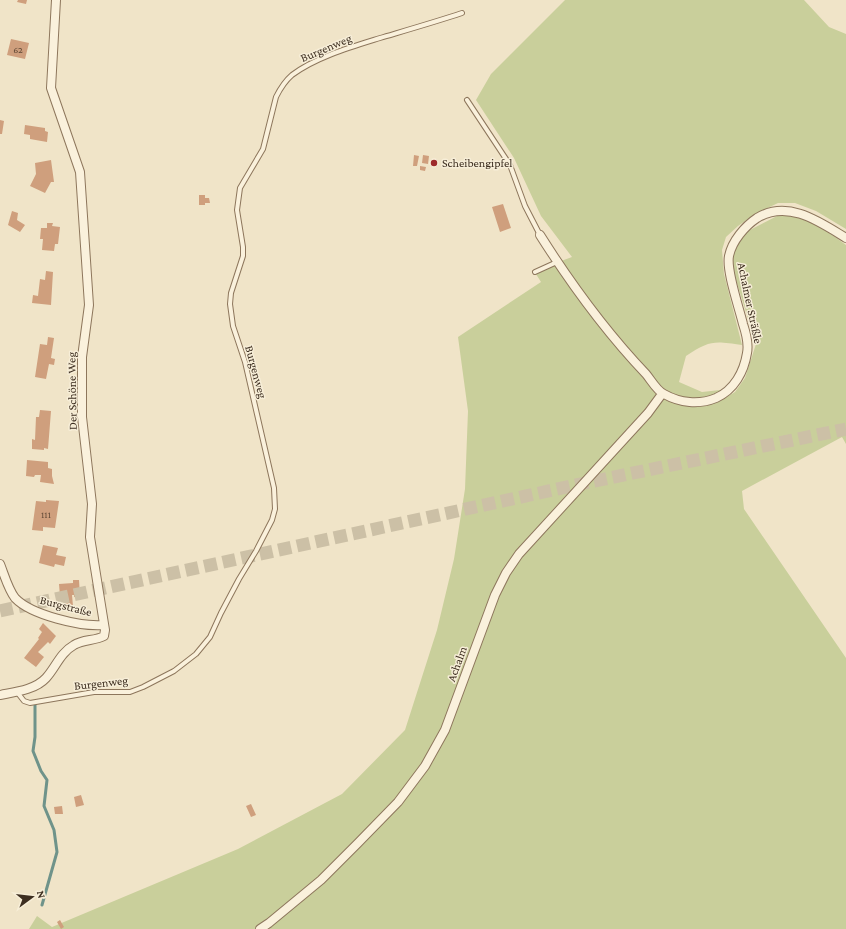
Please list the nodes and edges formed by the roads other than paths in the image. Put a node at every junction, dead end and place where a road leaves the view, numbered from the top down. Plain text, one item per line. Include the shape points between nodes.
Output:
1 (56, 0) edge
2 (462, 13) dead end
3 (468, 100) dead end
4 (540, 235) joint
5 (846, 238) edge
6 (557, 262) junction
7 (534, 272) dead end
8 (662, 394) junction
9 (0, 564) edge
10 (104, 625) junction
11 (17, 692) junction
12 (0, 695) edge
13 (260, 929) edge

1 - 10 street, Der Schöne Weg via 51,88 80,172 89,305 82,357 82,417 92,504 90,537
2 - 11 lane, Burgenweg via 347,49 312,63 292,75 278,94 263,149 240,188 237,210 243,256 230,304 233,326 245,362 274,488 275,509 256,552 224,606 210,637 183,665 130,692 94,692 30,703 24,701
3 - 4 lane via 510,165 525,206
4 - 6 street
5 - 8 street, Achalmer Sträßle via 798,212 780,211 751,222 735,241 729,257 731,278 748,341 741,374 731,388 709,401 692,403
6 - 7 lane
6 - 8 street via 590,308
8 - 13 street, Achalm via 648,413 519,554 506,573 495,595 445,730 425,766 398,802 321,880
9 - 10 street, Burgstraße via 14,596 24,606 67,621 94,626
10 - 11 street via 104,636 75,644 57,661 46,678 32,688
11 - 12 street

